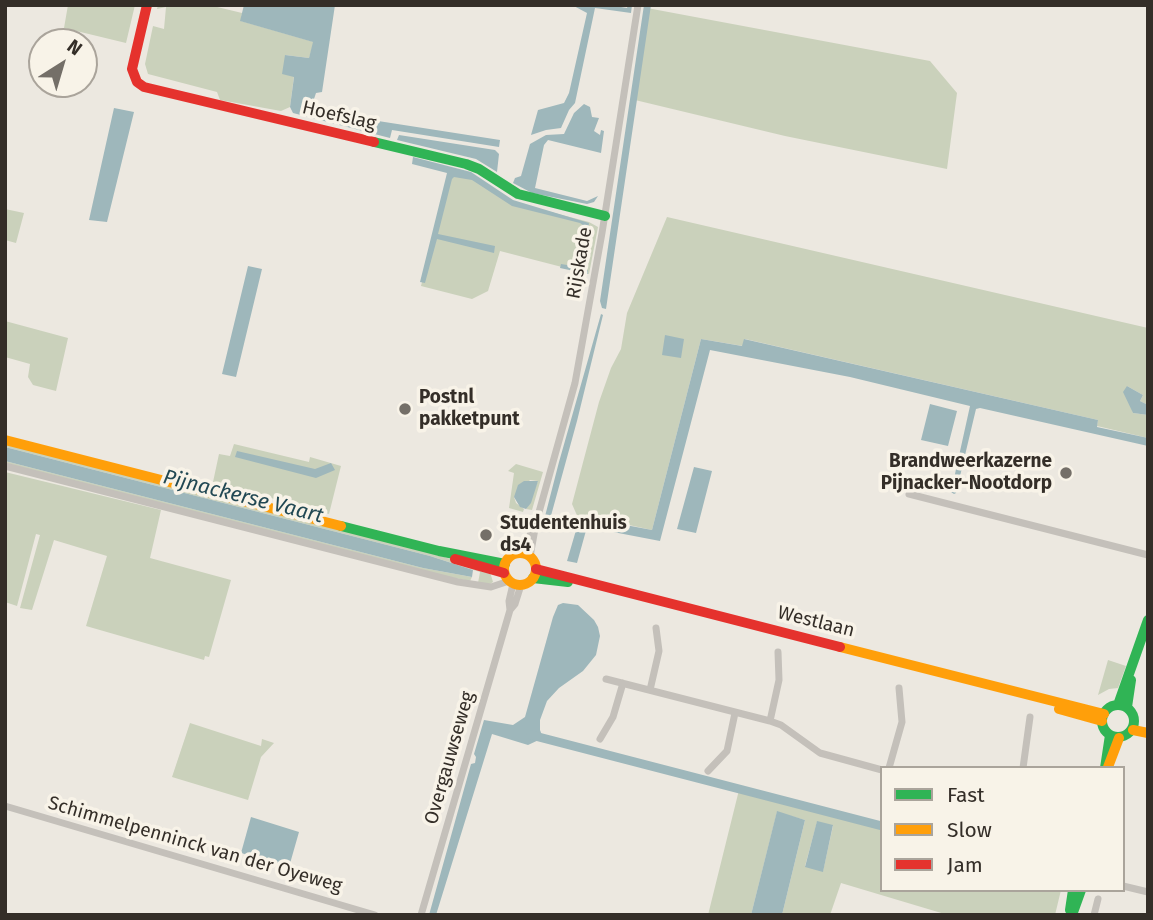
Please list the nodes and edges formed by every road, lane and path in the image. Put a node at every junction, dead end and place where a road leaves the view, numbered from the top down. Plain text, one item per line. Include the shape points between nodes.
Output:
1 (146, 5) edge
2 (638, 5) edge
3 (605, 216) junction
4 (5, 440) edge
5 (5, 466) edge
6 (909, 494) dead end
7 (526, 555) junction
8 (1148, 555) edge
9 (535, 573) junction
10 (511, 577) junction
11 (1148, 620) edge
12 (656, 628) dead end
13 (1146, 637) edge
14 (778, 652) dead end
15 (606, 679) dead end
16 (623, 683) junction
17 (899, 688) dead end
18 (650, 690) junction
19 (1122, 706) junction
20 (735, 713) junction
21 (1030, 717) dead end
22 (1103, 718) junction
23 (770, 721) junction
24 (1148, 723) edge
25 (1134, 725) junction
26 (1148, 733) edge
27 (1114, 736) junction
28 (600, 739) dead end
29 (890, 766) edge
30 (1023, 766) edge
31 (1107, 766) edge
32 (880, 770) edge
33 (709, 771) dead end
34 (5, 806) edge
35 (1125, 886) edge
36 (1073, 892) edge
37 (1080, 892) edge
38 (1148, 892) edge
39 (1098, 899) dead end
40 (375, 915) edge
41 (421, 915) edge
42 (1070, 915) edge
43 (1094, 915) edge

1 - 3 main road, Hoefslag via 132,69 144,87 466,164 526,198
2 - 3 street, Rijskade
3 - 7 street, Rijskade via 575,383
4 - 10 main road via 439,551
5 - 10 street via 458,582 491,587
6 - 8 street
7 - 9 main road
7 - 10 main road via 510,557
9 - 10 main road via 529,582
9 - 22 main road, Westlaan via 607,586
10 - 41 street, Overgauwseweg via 510,610
11 - 13 main road
12 - 18 street via 659,651
13 - 19 main road
14 - 23 street via 779,680
15 - 16 street
16 - 18 street
16 - 28 street via 613,717
17 - 29 street via 902,722
18 - 20 street
19 - 22 main road via 1110,708
19 - 25 main road
20 - 23 street
20 - 33 street via 727,751
21 - 30 street
22 - 27 main road via 1104,728
23 - 32 street via 826,756
24 - 25 main road
25 - 26 main road
25 - 27 main road via 1127,736
27 - 31 main road
34 - 40 street, Schimmelpenninck van der Oyeweg
35 - 38 street
36 - 42 main road
37 - 42 main road
39 - 43 street

